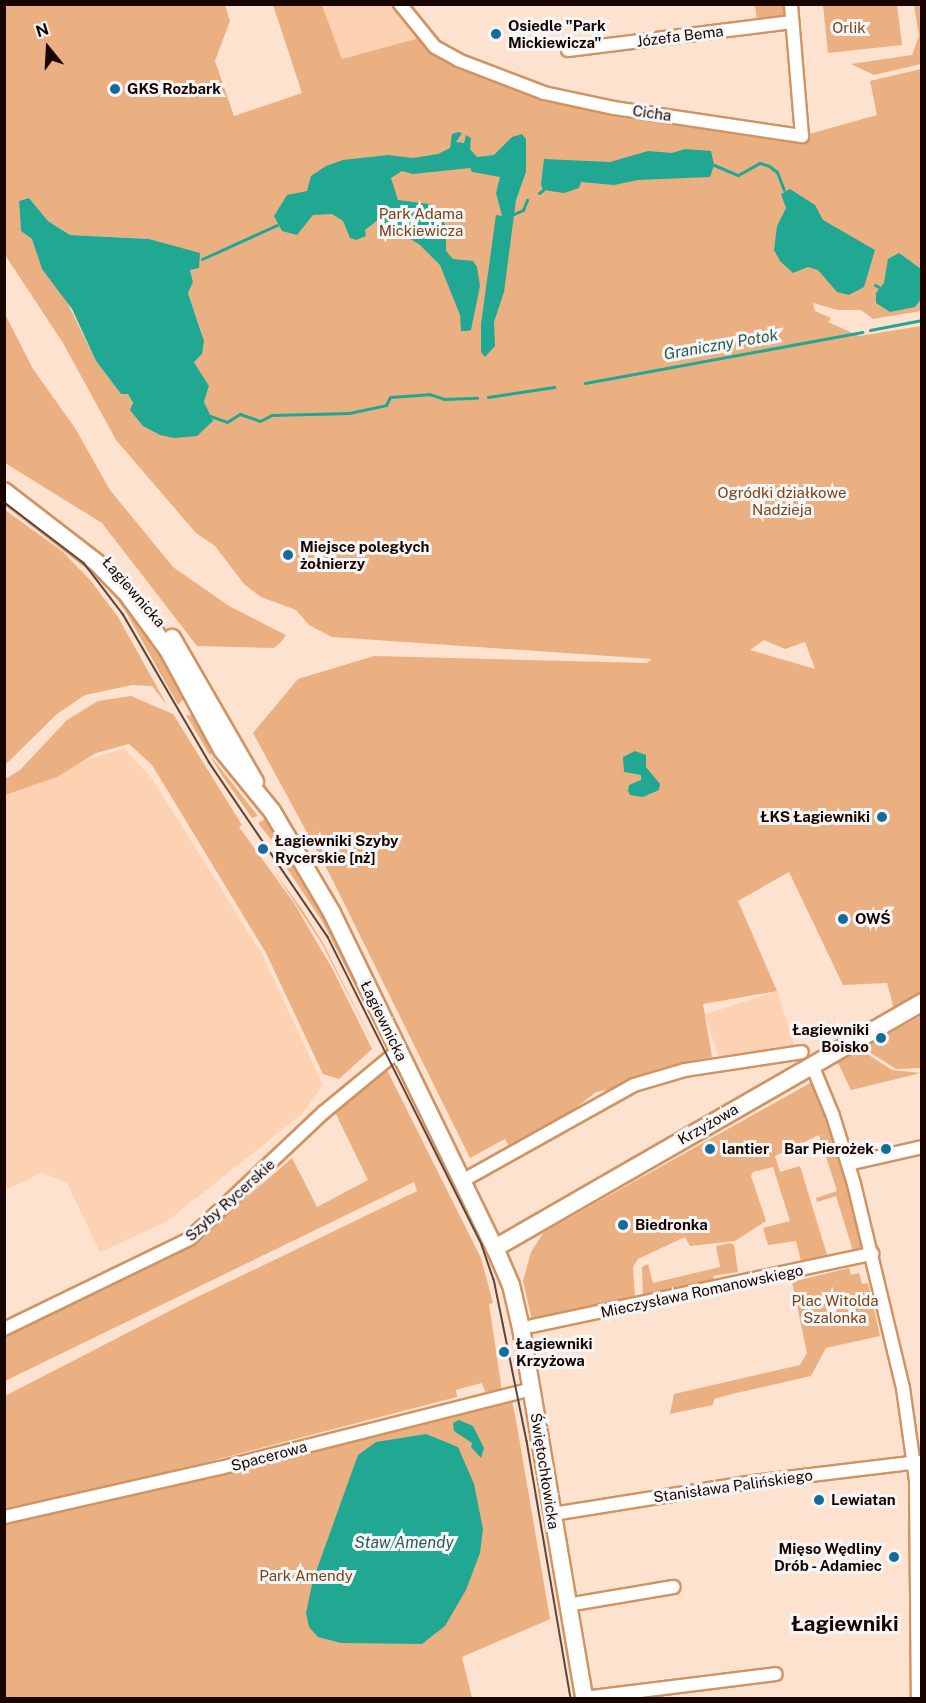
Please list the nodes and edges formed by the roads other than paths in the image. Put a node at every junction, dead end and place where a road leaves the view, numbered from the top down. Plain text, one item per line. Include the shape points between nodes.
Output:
1 (400, 4) edge
2 (791, 4) edge
3 (792, 22) junction
4 (568, 50) dead end
5 (4, 479) edge
6 (4, 490) edge
7 (263, 799) junction
8 (921, 1002) edge
9 (398, 1052) junction
10 (807, 1059) junction
11 (921, 1147) edge
12 (848, 1164) junction
13 (462, 1180) junction
14 (495, 1248) junction
15 (872, 1254) junction
16 (532, 1326) dead end
17 (4, 1329) edge
18 (532, 1389) junction
19 (918, 1461) edge
20 (553, 1514) junction
21 (4, 1517) edge
22 (673, 1587) dead end
23 (920, 1588) edge
24 (567, 1605) junction
25 (776, 1674) dead end
26 (584, 1698) edge
27 (918, 1698) edge

1 - 3 street, Cicha via 435,47 458,60 544,93 614,108 802,136
2 - 3 street, Cicha
3 - 4 street, Józefa Bema
5 - 7 main road, Łagiewnicka via 85,539 136,590 200,679
6 - 7 main road, Łagiewnicka via 79,546 128,595 168,650 228,760
7 - 9 main road, Łagiewnicka via 332,913
8 - 10 main road, Krzyżowa
9 - 13 main road, Łagiewnicka
9 - 17 street, Szyby Rycerskie via 324,1112 189,1239
10 - 12 street
10 - 13 street, Krzyżowa via 685,1070 634,1085
10 - 14 main road, Krzyżowa
11 - 12 street
12 - 15 street
13 - 14 main road, Łagiewnicka
14 - 18 main road, Świętochłowicka via 517,1306
15 - 16 street, Mieczysława Romanowskiego
15 - 19 street
18 - 20 main road, Świętochłowicka
18 - 21 street, Spacerowa via 147,1486
19 - 20 street, Stanisława Palińskiego
19 - 23 street
20 - 24 main road, Świętochłowicka
22 - 24 street
23 - 27 street
24 - 26 main road, Świętochłowicka
25 - 26 street

